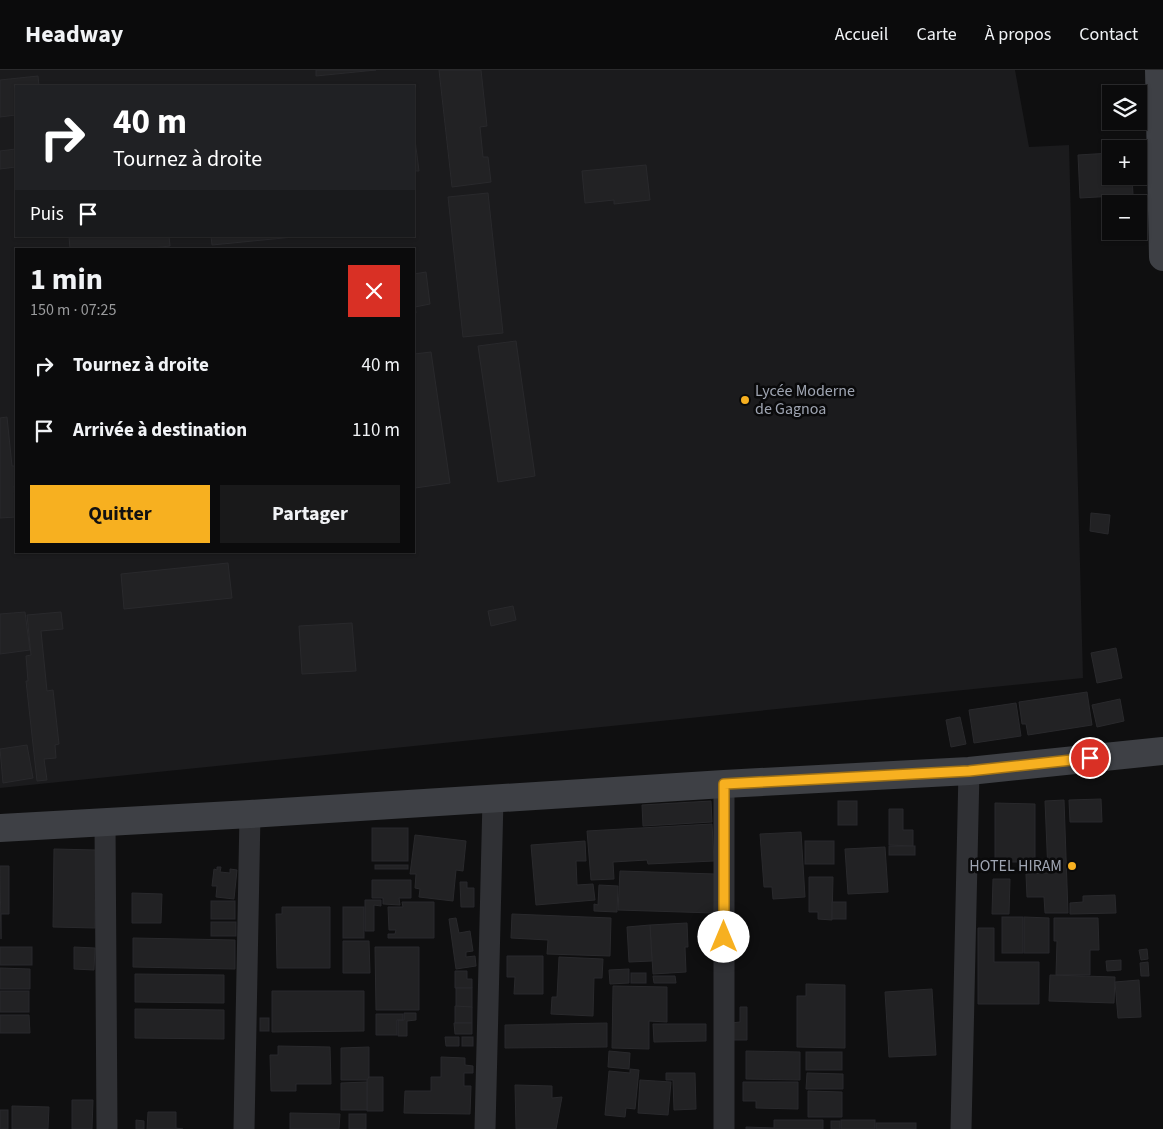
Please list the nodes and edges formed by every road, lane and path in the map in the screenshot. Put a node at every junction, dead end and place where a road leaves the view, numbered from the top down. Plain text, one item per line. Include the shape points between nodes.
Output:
1 (1159, 74) edge
2 (1163, 258) edge
3 (1163, 751) edge
4 (969, 771) junction
5 (724, 784) junction
6 (493, 799) junction
7 (250, 814) junction
8 (104, 823) junction
9 (0, 828) edge
10 (107, 1129) edge
11 (244, 1129) edge
12 (485, 1129) edge
13 (724, 1129) edge
14 (961, 1129) edge

1 - 2 street
3 - 4 street
4 - 5 street
4 - 14 street
5 - 6 street
5 - 13 street
6 - 7 street
6 - 12 street
7 - 8 street
7 - 11 street
8 - 9 street
8 - 10 street

